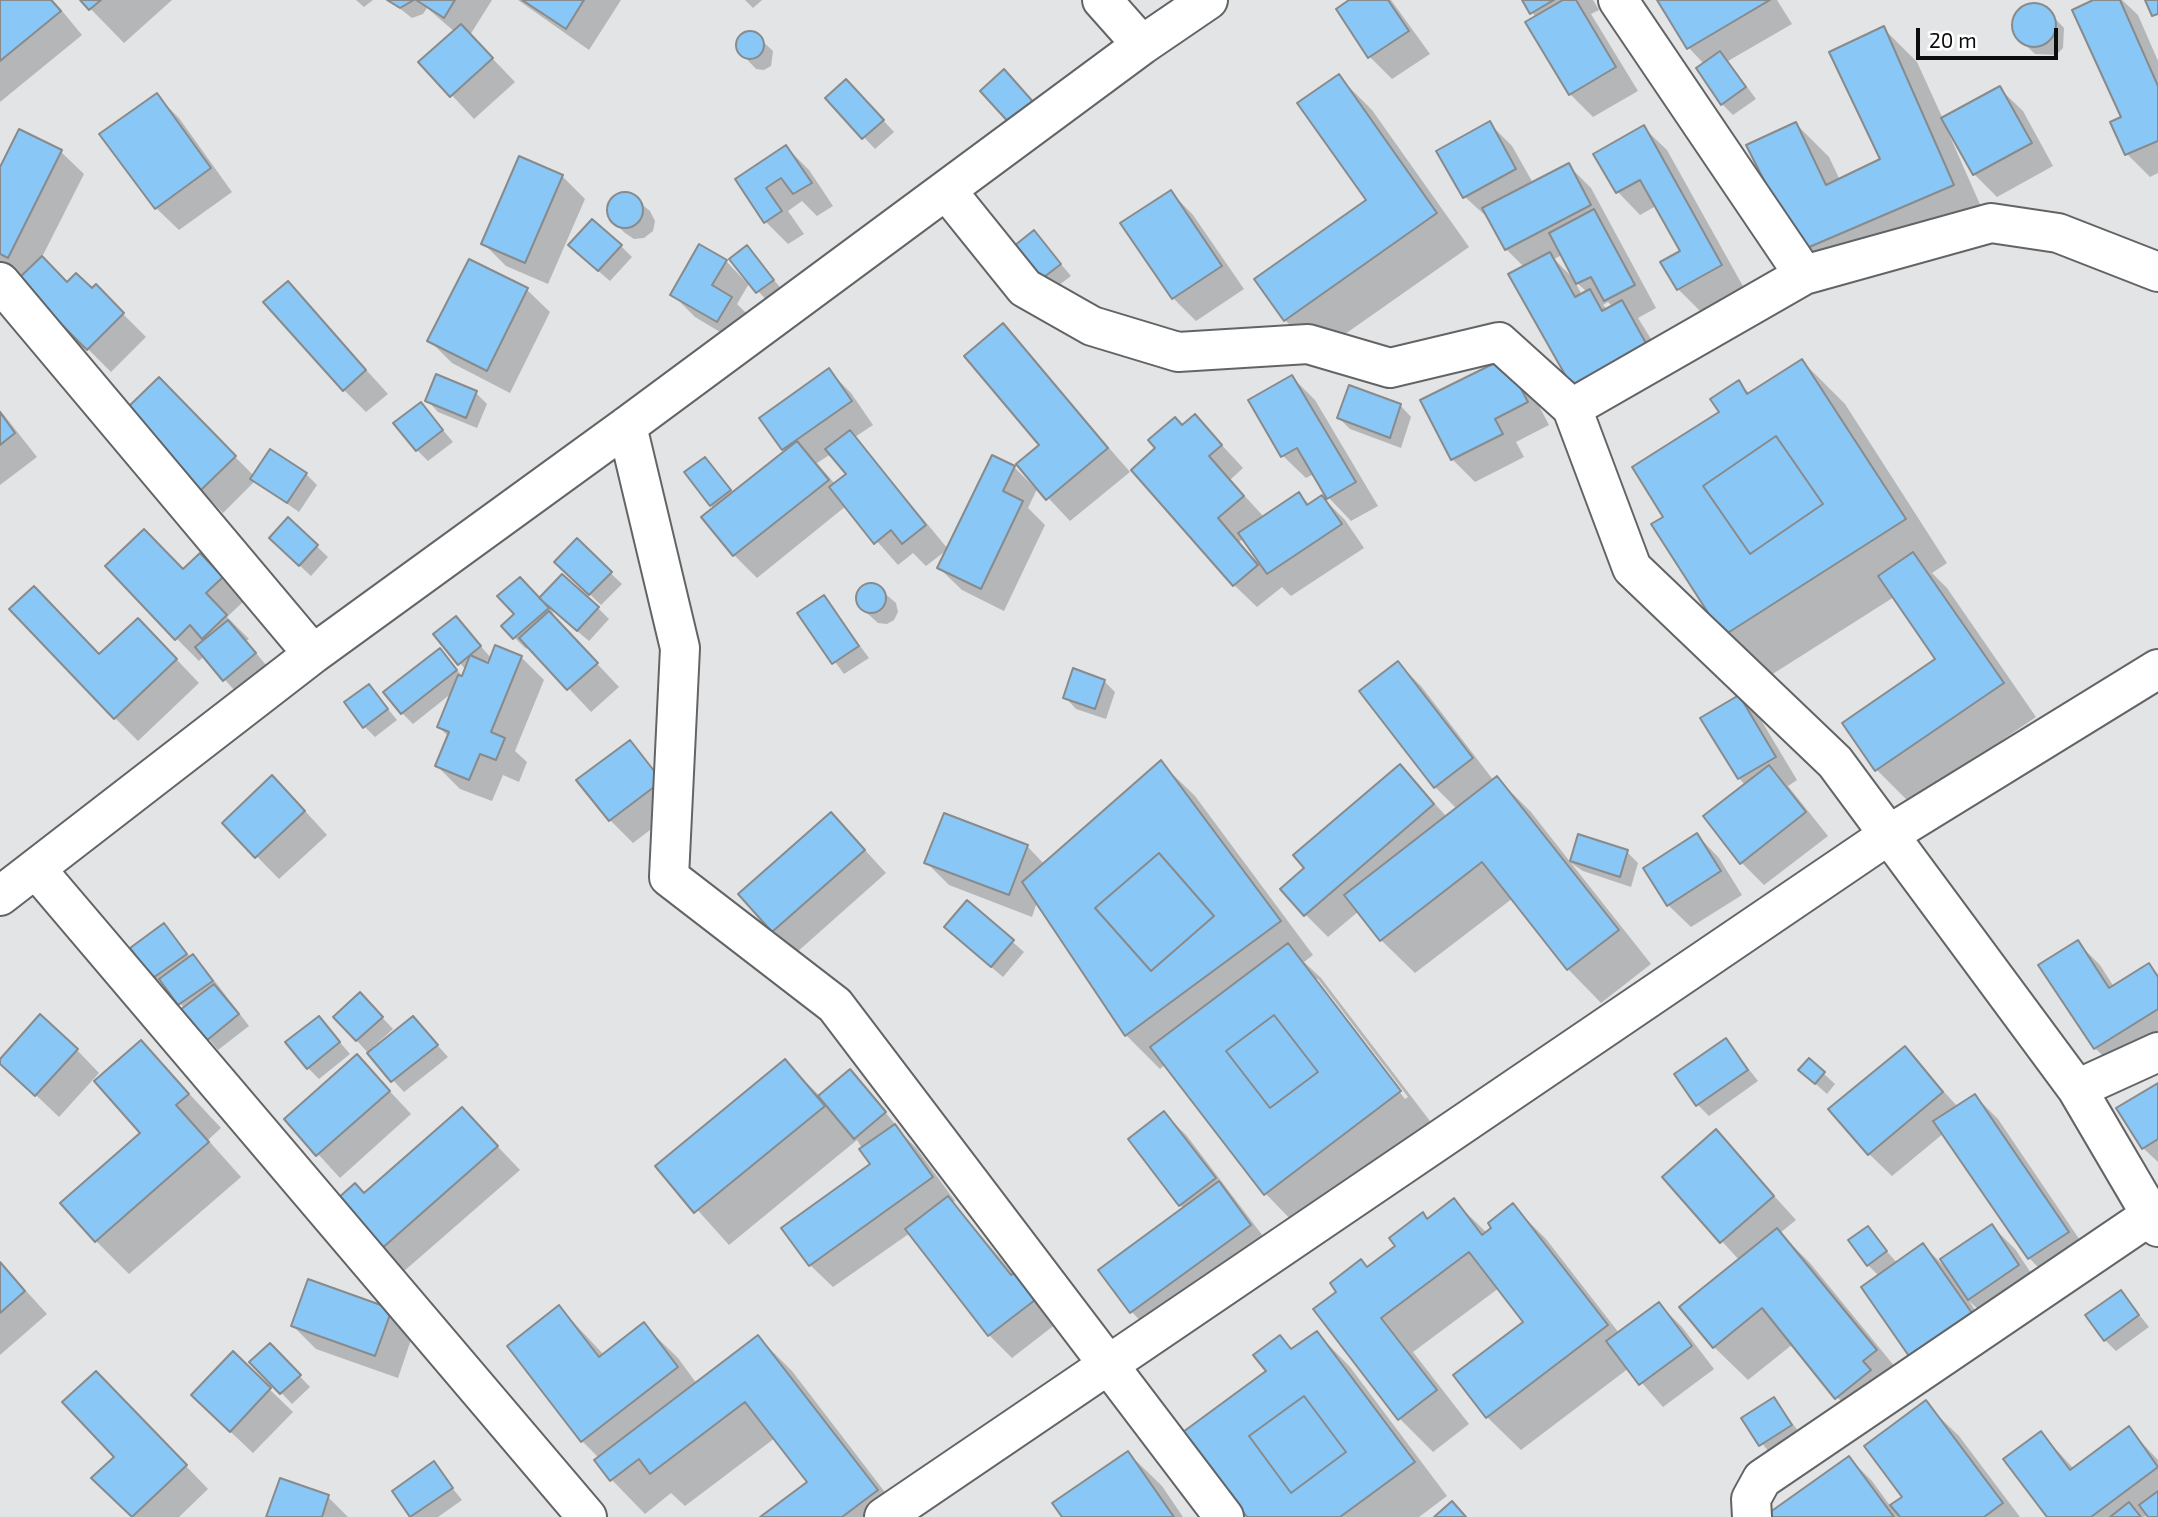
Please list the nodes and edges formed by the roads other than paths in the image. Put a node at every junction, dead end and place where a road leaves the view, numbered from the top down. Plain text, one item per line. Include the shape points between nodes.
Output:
1 (1102, 0) edge
2 (1208, 0) edge
3 (1618, 0) edge
4 (1142, 45) junction
5 (946, 190) junction
6 (2158, 272) edge
7 (1804, 275) junction
8 (0, 282) edge
9 (1572, 408) junction
10 (627, 426) junction
11 (313, 654) junction
12 (2158, 669) edge
13 (1890, 834) junction
14 (36, 869) junction
15 (0, 896) edge
16 (2158, 1052) edge
17 (2077, 1089) junction
18 (2154, 1221) edge
19 (1108, 1363) junction
20 (587, 1517) edge
21 (884, 1517) edge
22 (1224, 1517) edge
23 (1752, 1517) edge

1 - 4 street
2 - 4 street
3 - 7 street
4 - 5 street
5 - 9 street via 1025,288 1093,326 1178,352 1308,344 1390,368 1499,342
5 - 10 street
6 - 7 street via 2058,233 1991,223
7 - 9 street
8 - 11 street
9 - 13 street via 1632,568 1835,762
10 - 11 street
10 - 19 street via 680,648 670,877 835,1005
11 - 14 street
12 - 13 street
13 - 17 street
13 - 19 street
14 - 15 street
14 - 20 street
16 - 17 street
17 - 18 street
18 - 23 street via 1762,1479 1751,1499
19 - 21 street
19 - 22 street

